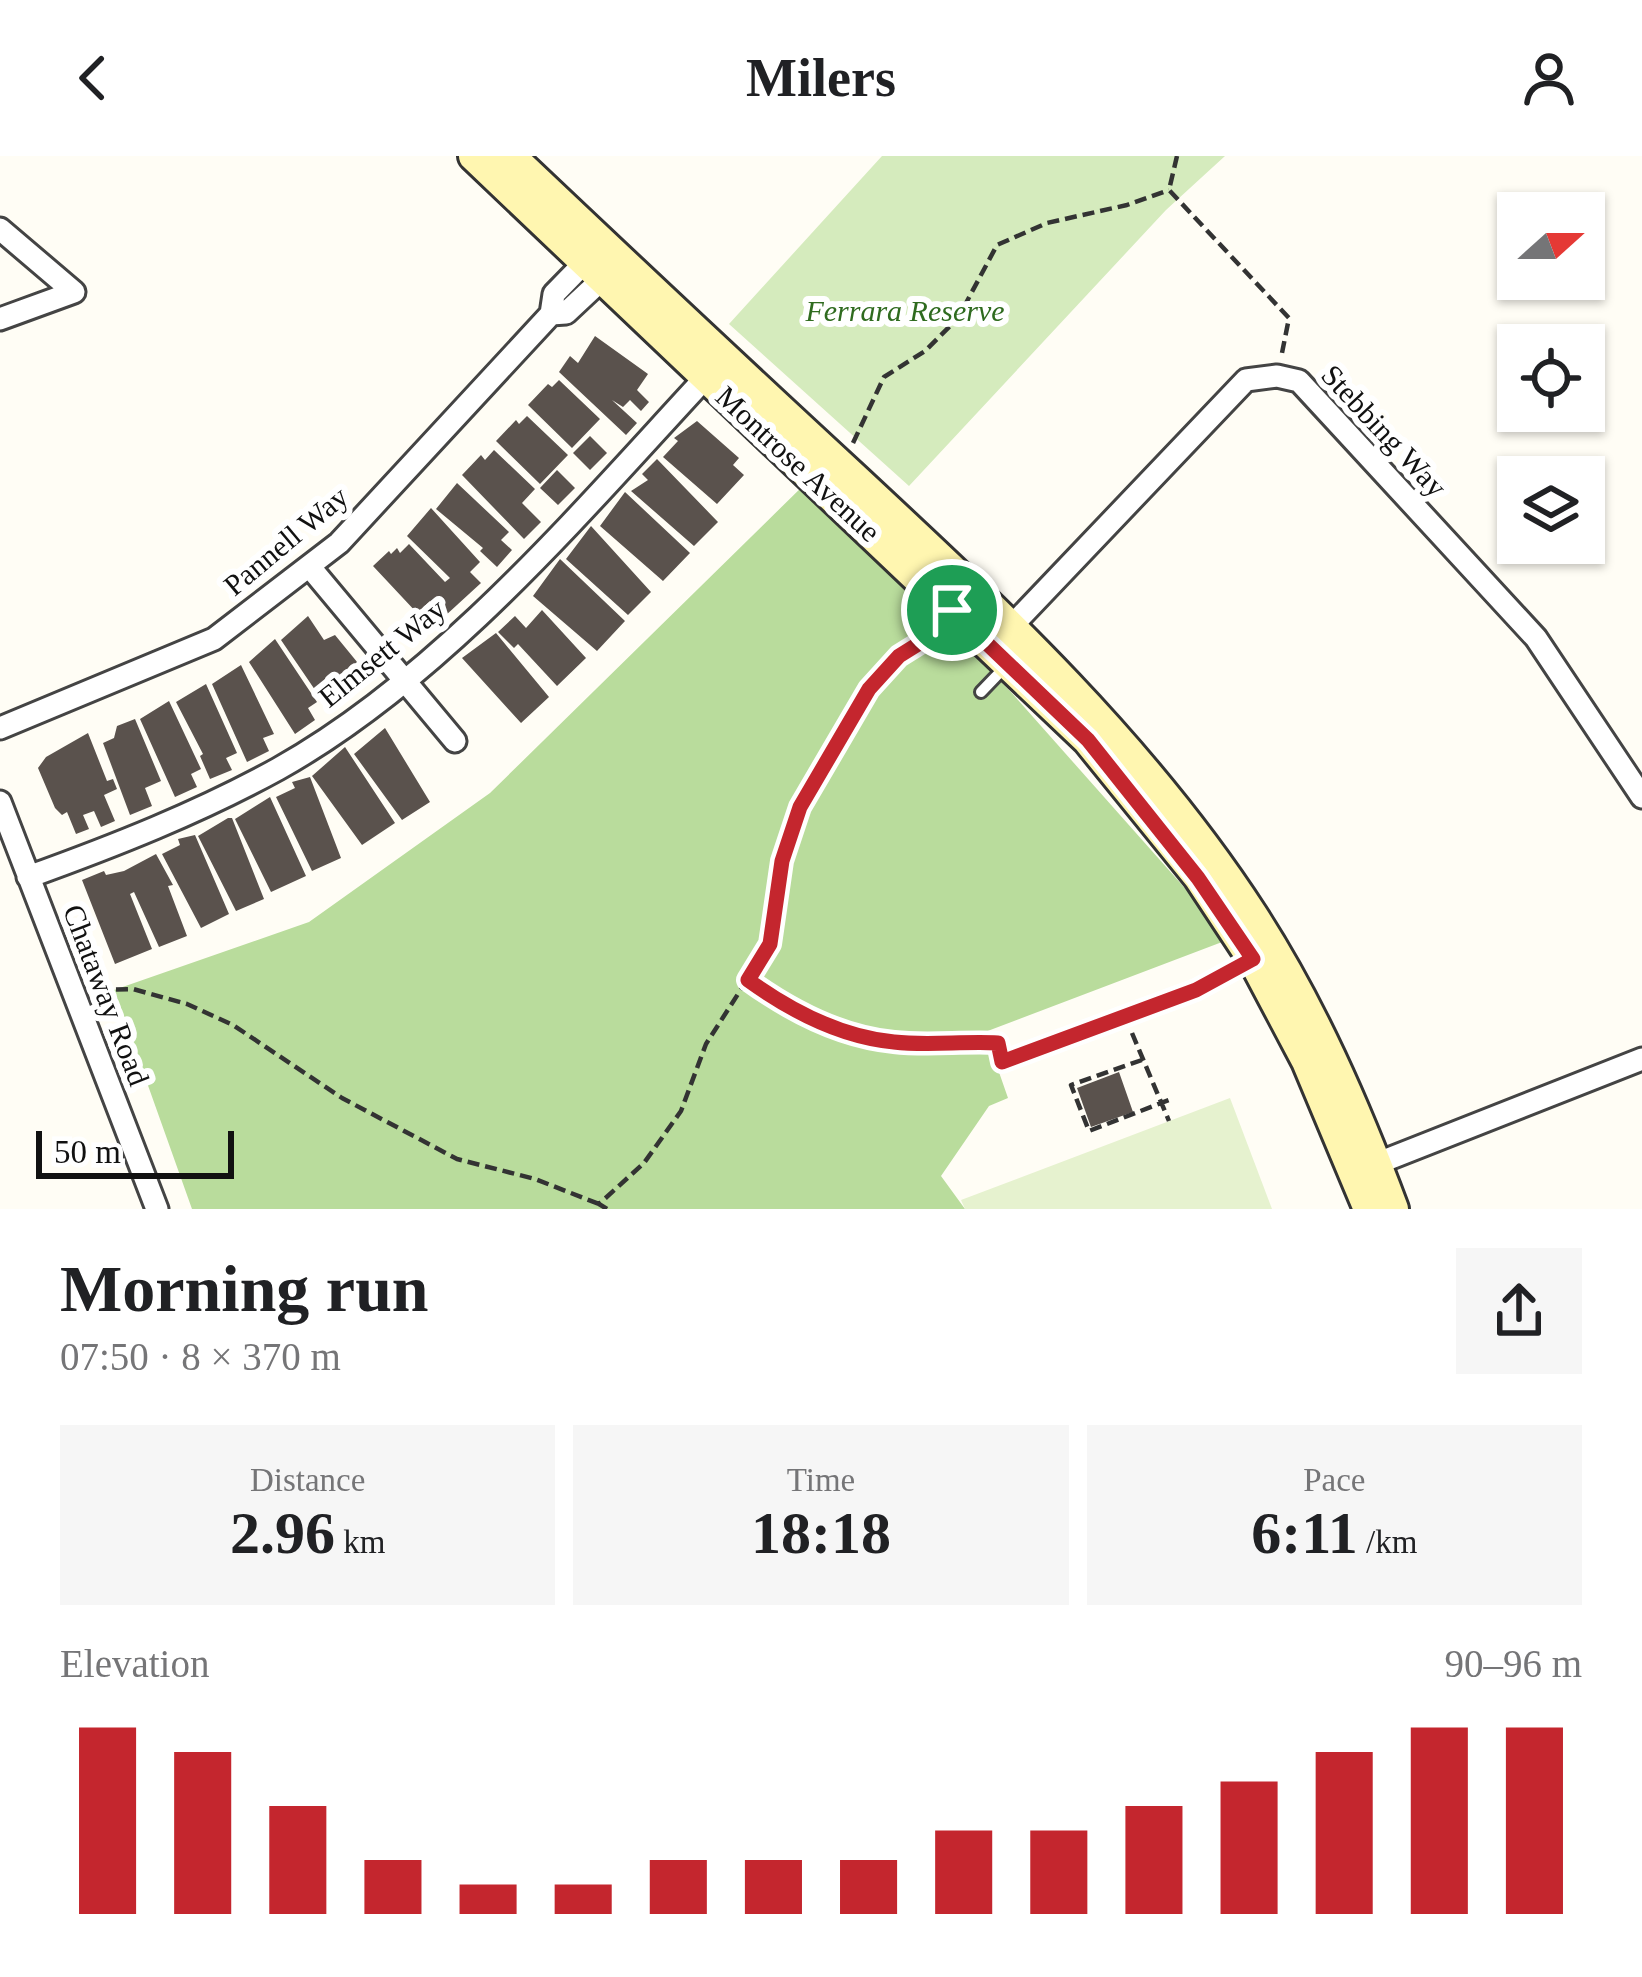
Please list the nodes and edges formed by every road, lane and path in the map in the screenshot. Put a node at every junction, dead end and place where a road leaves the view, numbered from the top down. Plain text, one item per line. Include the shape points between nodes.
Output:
1 (474, 156) edge
2 (510, 156) edge
3 (1177, 156) edge
4 (1168, 190) junction
5 (0, 229) edge
6 (603, 261) junction
7 (0, 320) edge
8 (706, 376) junction
9 (1277, 376) junction
10 (836, 462) junction
11 (309, 566) junction
12 (952, 610) junction
13 (1004, 646) junction
14 (404, 679) junction
15 (982, 692) dead end
16 (0, 728) edge
17 (455, 742) dead end
18 (1642, 797) edge
19 (0, 802) edge
20 (28, 877) junction
21 (1253, 959) junction
22 (748, 980) junction
23 (76, 1000) junction
24 (1126, 1016) junction
25 (1642, 1059) edge
26 (1142, 1060) junction
27 (1002, 1062) joint
28 (1174, 1098) dead end
29 (1160, 1104) junction
30 (1169, 1121) dead end
31 (1366, 1168) junction
32 (595, 1202) junction
33 (158, 1209) edge
34 (583, 1209) edge
35 (607, 1209) edge
36 (1369, 1209) edge
37 (1393, 1209) edge

1 - 6 street, Montrose Avenue
2 - 6 street, Montrose Avenue
3 - 4 path
4 - 9 path via 1289,318
4 - 10 path via 997,245 958,317 884,377 861,434
5 - 7 street via 74,292
6 - 8 street, Montrose Avenue
6 - 10 street, Montrose Avenue
6 - 11 street, Pannell Way via 566,313 551,314
8 - 12 street, Montrose Avenue
8 - 14 street, Elmsett Way via 492,601
9 - 13 street, Stebbing Way via 1246,380
9 - 18 street, Stebbing Way via 1299,381 1536,638
10 - 13 street, Montrose Avenue
11 - 14 street
11 - 16 street, Pannell Way via 214,639
12 - 13 street, Montrose Avenue
12 - 22 path via 869,689 800,807 782,861 770,944
13 - 15 lane
13 - 21 street, Montrose Avenue via 1198,878
13 - 31 street, Montrose Avenue via 1128,751 1214,859 1318,1030
14 - 17 street
14 - 20 street, Elmsett Way via 281,767 121,844
19 - 20 street, Chataway Road
20 - 23 street, Chataway Road
21 - 24 lane
21 - 31 street, Montrose Avenue
22 - 27 path via 838,1031 894,1042 998,1043
22 - 32 path via 706,1044 681,1111 644,1163
23 - 32 path via 98,989 133,989 187,1004 457,1159
23 - 33 street, Chataway Road
24 - 26 path
24 - 27 lane
25 - 31 street
26 - 29 path
26 - 29 path via 1071,1085 1089,1131
28 - 29 path
29 - 30 path
31 - 36 street, Montrose Avenue
31 - 37 street, Montrose Avenue
32 - 34 path
32 - 35 path

